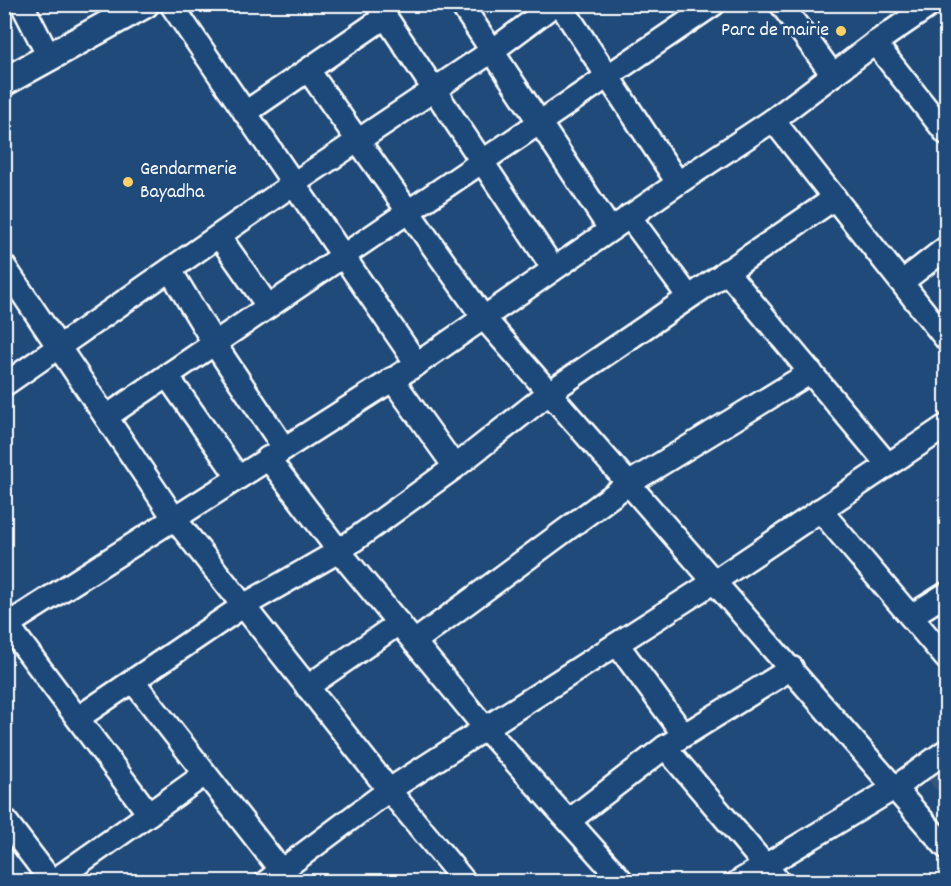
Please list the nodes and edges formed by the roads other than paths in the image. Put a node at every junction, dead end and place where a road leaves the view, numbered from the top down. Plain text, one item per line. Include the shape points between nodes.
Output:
1 (22, 4) edge
2 (145, 4) edge
3 (171, 4) edge
4 (461, 4) edge
5 (555, 4) edge
6 (560, 4) edge
7 (714, 4) edge
8 (781, 4) edge
9 (932, 4) edge
10 (381, 11) edge
11 (875, 43) junction
12 (492, 51) junction
13 (50, 59) junction
14 (308, 70) junction
15 (832, 75) junction
16 (608, 77) junction
17 (4, 81) edge
18 (434, 90) junction
19 (244, 113) junction
20 (773, 120) junction
21 (539, 123) junction
22 (946, 133) edge
23 (360, 140) junction
24 (481, 160) junction
25 (678, 183) junction
26 (293, 184) junction
27 (835, 198) junction
28 (409, 210) junction
29 (629, 216) junction
30 (610, 229) junction
31 (219, 236) junction
32 (946, 248) edge
33 (342, 255) junction
34 (4, 266) edge
35 (553, 268) junction
36 (170, 270) junction
37 (726, 271) junction
38 (902, 282) junction
39 (688, 296) junction
40 (268, 306) junction
41 (483, 317) junction
42 (946, 339) edge
43 (214, 343) junction
44 (59, 347) junction
45 (417, 364) junction
46 (811, 372) junction
47 (168, 376) junction
48 (392, 379) junction
49 (4, 385) edge
50 (550, 392) junction
51 (106, 417) junction
52 (946, 426) edge
53 (276, 453) junction
54 (888, 465) junction
55 (455, 467) junction
56 (238, 477) junction
57 (627, 484) junction
58 (820, 510) junction
59 (174, 518) junction
60 (339, 551) junction
61 (715, 581) junction
62 (946, 594) edge
63 (243, 606) junction
64 (911, 616) junction
65 (399, 623) junction
66 (6, 624) edge
67 (414, 642) junction
68 (617, 644) junction
69 (946, 658) edge
70 (792, 668) junction
71 (134, 681) junction
72 (307, 687) junction
73 (78, 718) junction
74 (486, 729) junction
75 (684, 735) junction
76 (665, 747) junction
77 (946, 752) edge
78 (205, 774) junction
79 (896, 787) junction
80 (389, 790) junction
81 (149, 814) junction
82 (4, 819) edge
83 (570, 820) junction
84 (946, 847) edge
85 (764, 864) junction
86 (278, 878) edge
87 (462, 880) edge
88 (52, 881) edge
89 (623, 882) edge
90 (738, 882) edge
91 (779, 882) edge

1 - 13 street
2 - 13 street
3 - 19 street
4 - 12 street
5 - 12 street
6 - 16 street
7 - 16 street
8 - 15 street
9 - 11 street
10 - 14 street
10 - 18 street
11 - 15 street
11 - 22 street
12 - 18 street
12 - 21 street
13 - 17 street
14 - 19 street
14 - 23 street
15 - 20 street
16 - 21 street
16 - 25 street
18 - 23 street
18 - 24 street
19 - 26 street
20 - 25 street
20 - 27 street
21 - 24 street
21 - 30 street
23 - 26 street
23 - 28 street
24 - 28 street
24 - 35 street
25 - 29 street
26 - 31 street
26 - 33 street
27 - 37 street
27 - 38 street
28 - 33 street
28 - 41 street
29 - 30 street
29 - 39 street
30 - 35 street
31 - 36 street
31 - 40 street
32 - 38 street
33 - 40 street
33 - 45 street
34 - 44 street
35 - 41 street
36 - 43 street
36 - 44 street
37 - 39 street
37 - 46 street
38 - 42 street
39 - 50 street
40 - 43 street
41 - 45 street
41 - 50 street
43 - 47 street
43 - 53 street
44 - 49 street
44 - 51 street
45 - 48 street
46 - 54 street
46 - 57 street
47 - 51 street
47 - 56 street
48 - 53 street
48 - 55 street
50 - 55 street
50 - 57 street
51 - 59 street
52 - 54 street
53 - 56 street
53 - 60 street
54 - 58 street
55 - 60 street
56 - 59 street
57 - 61 street
57 - 67 street
58 - 61 street
58 - 64 street
59 - 63 street
59 - 66 street
60 - 63 street
60 - 65 street
61 - 68 street
61 - 70 street
62 - 64 street
63 - 71 street
63 - 72 street
64 - 69 street
65 - 67 street
65 - 72 street
66 - 73 street
67 - 74 street
68 - 74 street
68 - 75 street
70 - 75 street
70 - 79 street
71 - 73 street
71 - 78 street
72 - 80 street
73 - 81 street
74 - 80 street
74 - 83 street
75 - 76 street
76 - 83 street
76 - 85 street
77 - 79 street
78 - 81 street
78 - 86 street
79 - 84 street
79 - 85 street
80 - 86 street
80 - 87 street
81 - 88 street
82 - 88 street
83 - 89 street
85 - 90 street
85 - 91 street

